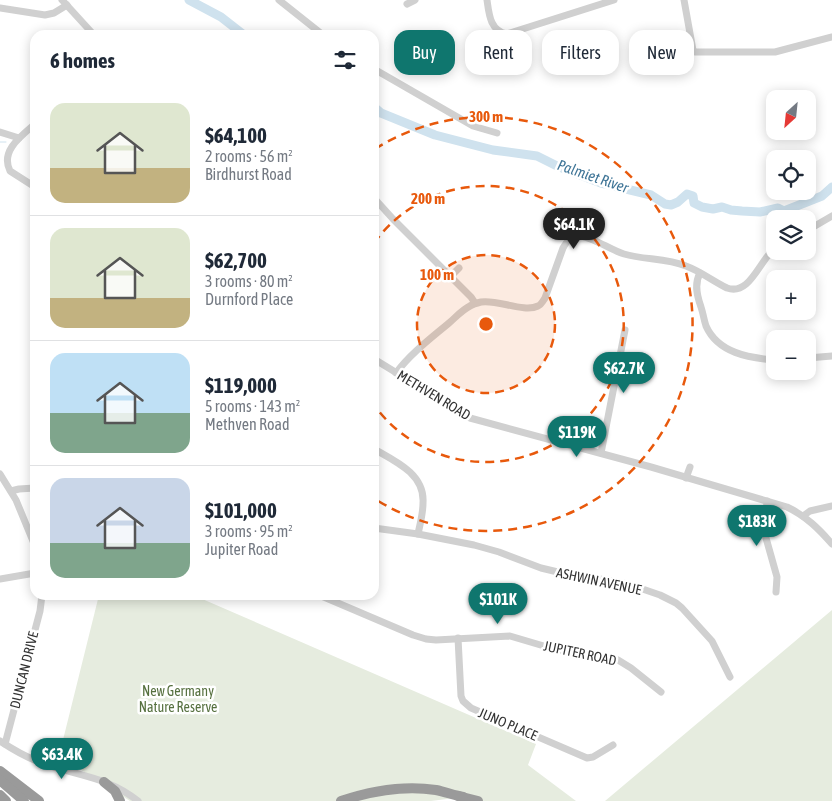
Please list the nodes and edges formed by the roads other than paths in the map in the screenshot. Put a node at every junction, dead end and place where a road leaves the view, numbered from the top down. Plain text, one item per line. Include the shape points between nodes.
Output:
1 (279, 0) edge
2 (416, 0) edge
3 (487, 0) edge
4 (614, 0) edge
5 (684, 0) edge
6 (65, 3) edge
7 (408, 4) dead end
8 (0, 8) edge
9 (89, 30) edge
10 (317, 30) edge
11 (832, 37) edge
12 (379, 72) edge
13 (30, 128) edge
14 (0, 132) edge
15 (497, 134) dead end
16 (19, 138) junction
17 (30, 184) edge
18 (379, 204) edge
19 (832, 216) edge
20 (816, 225) edge
21 (766, 257) edge
22 (459, 268) dead end
23 (700, 273) junction
24 (450, 277) junction
25 (474, 303) junction
26 (625, 330) dead end
27 (832, 356) edge
28 (816, 357) edge
29 (408, 359) junction
30 (766, 359) edge
31 (379, 362) edge
32 (396, 373) junction
33 (410, 381) junction
34 (379, 451) edge
35 (602, 453) junction
36 (690, 467) dead end
37 (0, 474) edge
38 (686, 478) junction
39 (30, 488) edge
40 (11, 491) junction
41 (767, 502) junction
42 (832, 506) edge
43 (803, 516) junction
44 (379, 529) edge
45 (30, 533) edge
46 (418, 534) junction
47 (832, 544) edge
48 (30, 574) edge
49 (0, 579) edge
50 (776, 592) dead end
51 (41, 600) edge
52 (331, 600) edge
53 (458, 638) junction
54 (730, 677) dead end
55 (661, 692) dead end
56 (2, 742) edge
57 (613, 745) dead end
58 (0, 771) edge
59 (0, 780) edge
60 (104, 782) junction
61 (0, 795) edge
62 (463, 797) junction
63 (6, 801) edge
64 (24, 801) edge
65 (39, 801) edge
66 (120, 801) edge
67 (138, 801) edge
68 (340, 801) edge
69 (360, 801) edge
70 (478, 801) edge

1 - 10 street
2 - 7 street
3 - 4 street via 493,24 498,31 507,34
5 - 11 street via 695,52 775,52
6 - 8 street via 54,13 45,15
6 - 9 street
12 - 15 street via 472,126
13 - 16 street
14 - 16 street
16 - 17 street via 7,150 6,164 10,171
18 - 24 street
19 - 20 street
21 - 23 street via 740,289 727,288
22 - 24 street
23 - 25 street via 686,266 626,255 580,236 566,242 545,298 538,306 526,308 487,301
23 - 30 street via 696,286 698,299 715,340 736,353
24 - 25 street
25 - 29 street
26 - 35 street
27 - 28 street
29 - 32 street
29 - 33 street via 406,373
31 - 32 street, METHVEN ROAD
32 - 33 street, METHVEN ROAD
33 - 35 street, METHVEN ROAD via 470,418
34 - 46 street via 406,468 420,486 423,499
35 - 38 street, METHVEN ROAD
36 - 38 street
37 - 40 street
38 - 41 street, METHVEN ROAD
39 - 40 street
40 - 45 street
41 - 43 street, METHVEN ROAD via 787,507
41 - 50 street via 765,530 777,577
42 - 43 street
43 - 47 street, METHVEN ROAD
44 - 46 street, ASHWIN AVENUE
46 - 54 street, ASHWIN AVENUE via 474,545 541,568 628,584 660,595 682,608 712,641
48 - 49 street
51 - 56 street, DUNCAN DRIVE
52 - 53 street, JUPITER ROAD via 426,639
53 - 55 street, JUPITER ROAD via 510,636 554,649 618,660
53 - 57 street, JUNO PLACE via 461,696 471,708 587,758
56 - 60 street via 39,762
58 - 65 highway
59 - 64 highway
60 - 66 highway via 115,791
60 - 67 street
61 - 63 highway
62 - 68 highway via 404,789
62 - 69 highway via 440,793 401,793
62 - 70 highway

